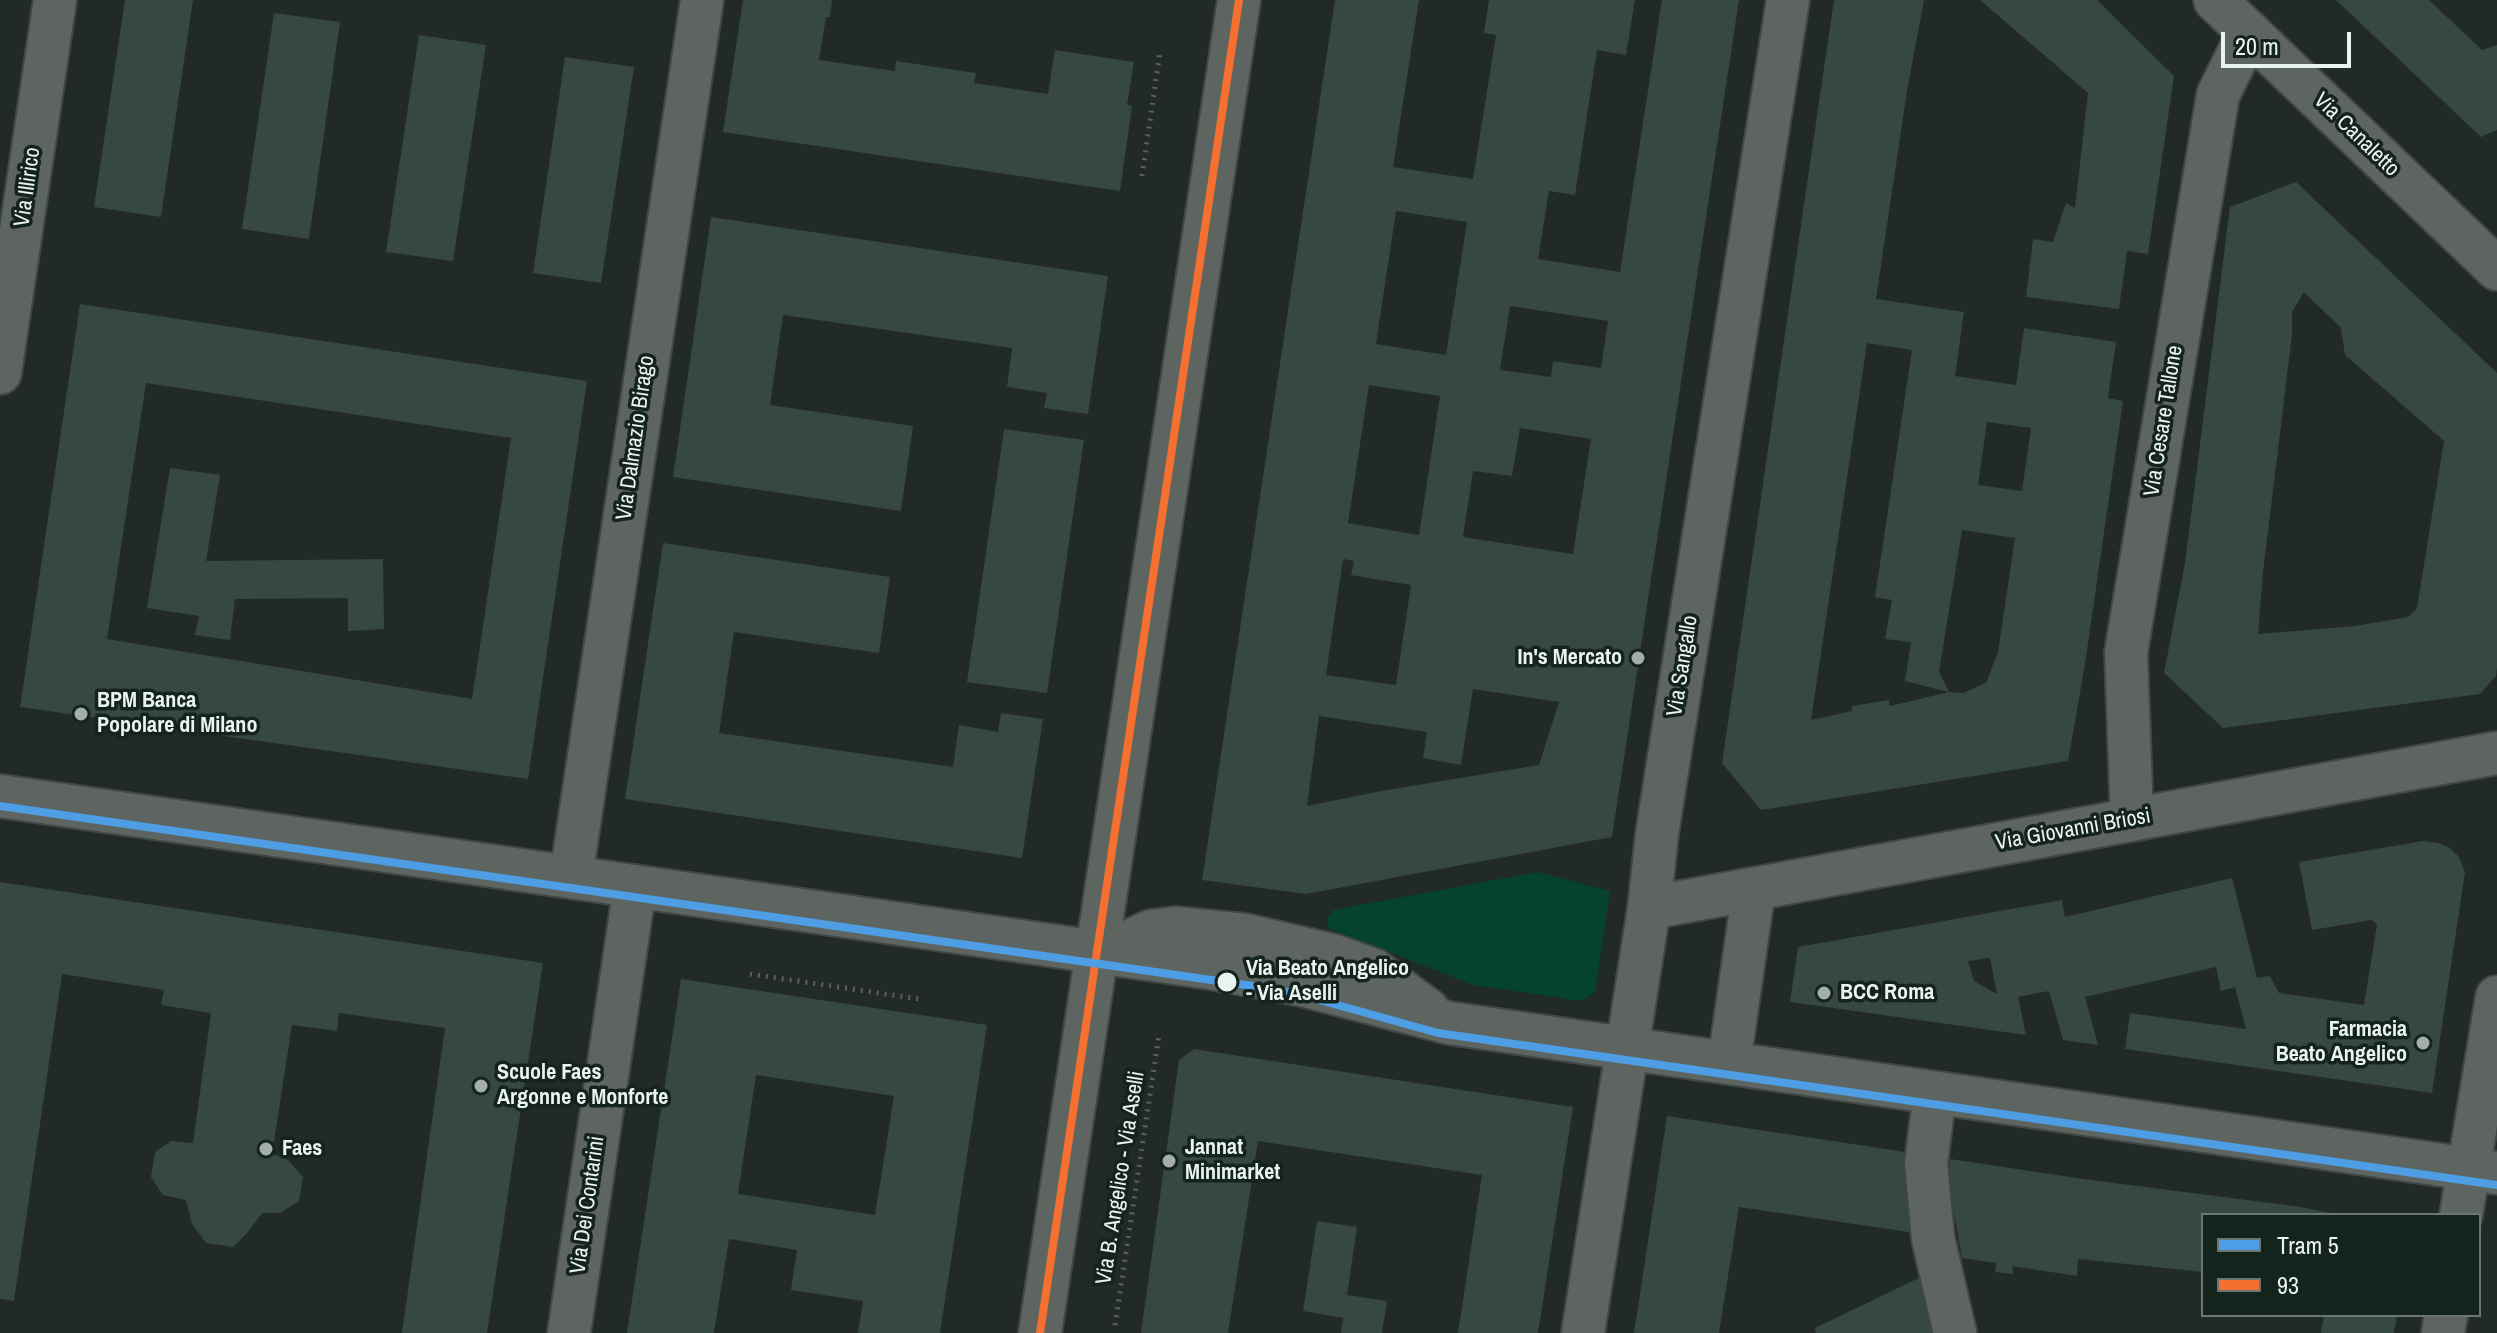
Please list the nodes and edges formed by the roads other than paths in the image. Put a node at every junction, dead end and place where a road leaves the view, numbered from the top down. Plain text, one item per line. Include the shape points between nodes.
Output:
1 (55, 0) edge
2 (702, 0) edge
3 (1239, 0) edge
4 (1788, 0) edge
5 (2215, 0) edge
6 (2249, 32) junction
7 (2497, 269) edge
8 (0, 373) edge
9 (2497, 753) edge
10 (0, 796) edge
11 (2132, 820) junction
12 (571, 877) junction
13 (635, 886) junction
14 (1754, 889) junction
15 (1649, 908) junction
16 (1097, 952) junction
17 (2497, 997) edge
18 (1627, 1049) junction
19 (1729, 1063) junction
20 (1935, 1093) junction
21 (2482, 1171) edge
22 (2462, 1213) edge
23 (569, 1333) edge
24 (1040, 1333) edge
25 (1583, 1333) edge
26 (1955, 1333) edge

1 - 8 street, Via Illirico
2 - 12 street, Via Dalmazio Birago
3 - 16 street
4 - 15 street, Via Sangallo
5 - 6 street, Via Canaletto
6 - 7 street, Via Canaletto
6 - 11 street, Via Cesare Tallone via 2218,95 2126,653
9 - 11 street, Via Giovanni Briosi
10 - 12 street
11 - 14 street, Via Giovanni Briosi
12 - 13 street
13 - 16 street
13 - 23 street, Via Dei Contarini
14 - 15 street, Via Giovanni Briosi
14 - 19 street
15 - 18 street, Via Sangallo
16 - 18 street via 1263,976 1449,1023
16 - 24 street
17 - 21 street
18 - 19 street
18 - 25 street, Via Sangallo
19 - 20 street
20 - 21 street
20 - 26 street via 1926,1163 1933,1238
21 - 22 street

